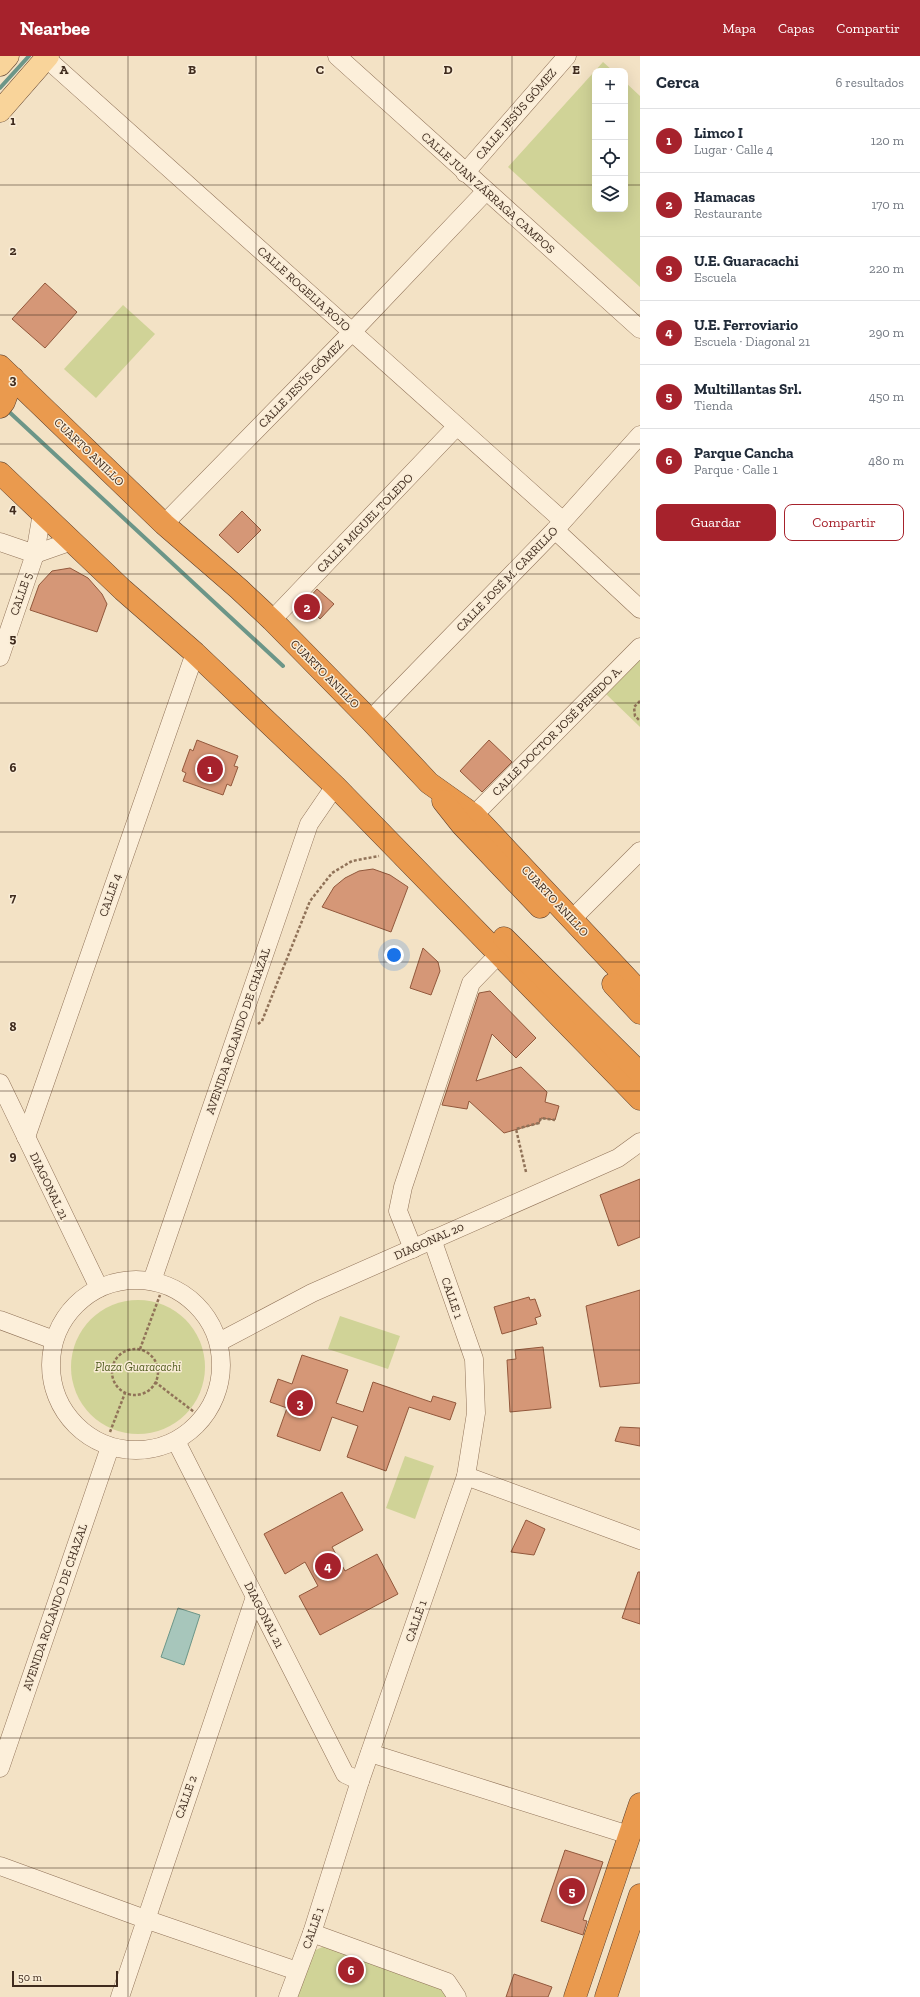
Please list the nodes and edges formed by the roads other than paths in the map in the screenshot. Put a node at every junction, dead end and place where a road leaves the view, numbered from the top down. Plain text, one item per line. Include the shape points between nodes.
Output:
1 (8, 56) edge
2 (338, 56) edge
3 (568, 56) edge
4 (47, 57) edge
5 (0, 65) edge
6 (0, 111) edge
7 (465, 173) junction
8 (486, 191) junction
9 (640, 329) edge
10 (352, 332) junction
11 (6, 372) edge
12 (2, 404) edge
13 (457, 426) junction
14 (640, 436) edge
15 (0, 473) edge
16 (42, 513) junction
17 (164, 524) junction
18 (558, 525) junction
19 (72, 541) junction
20 (0, 542) edge
21 (35, 554) junction
22 (640, 610) edge
23 (272, 620) junction
24 (640, 647) edge
25 (195, 654) junction
26 (0, 657) edge
27 (370, 720) junction
28 (429, 783) junction
29 (335, 786) junction
30 (474, 815) junction
31 (640, 851) edge
32 (572, 919) junction
33 (499, 954) junction
34 (640, 992) edge
35 (640, 1013) edge
36 (640, 1073) edge
37 (0, 1083) edge
38 (640, 1099) edge
39 (26, 1137) junction
40 (640, 1142) edge
41 (432, 1240) junction
42 (413, 1248) junction
43 (158, 1283) junction
44 (99, 1288) junction
45 (0, 1320) edge
46 (54, 1340) junction
47 (219, 1342) junction
48 (176, 1440) junction
49 (108, 1446) junction
50 (466, 1476) junction
51 (640, 1540) edge
52 (255, 1597) junction
53 (370, 1753) junction
54 (0, 1768) edge
55 (360, 1781) junction
56 (640, 1804) edge
57 (629, 1835) junction
58 (0, 1866) edge
59 (640, 1895) edge
60 (145, 1919) junction
61 (312, 1933) junction
62 (297, 1971) junction
63 (120, 1997) edge
64 (288, 1997) edge
65 (457, 1997) edge
66 (575, 1997) edge
67 (606, 1997) edge

1 - 5 main road
2 - 7 street, CALLE JUAN ZÁRRAGA CAMPOS
3 - 7 street, CALLE JESÚS GÓMEZ
4 - 6 main road
4 - 10 street, CALLE ROGELIA ROJO
7 - 8 street, CALLE JUAN ZÁRRAGA CAMPOS
8 - 9 street, CALLE JUAN ZÁRRAGA CAMPOS
8 - 10 street, CALLE JESÚS GÓMEZ
10 - 13 street, CALLE ROGELIA ROJO
10 - 17 street, CALLE JESÚS GÓMEZ
11 - 12 highway
11 - 17 highway, CUARTO ANILLO
13 - 18 street, CALLE ROGELIA ROJO
13 - 23 street, CALLE MIGUEL TOLEDO
14 - 18 street, CALLE JOSÉ M. CARRILLO
15 - 16 highway
16 - 19 highway
16 - 21 street, CALLE 5
17 - 23 highway, CUARTO ANILLO
18 - 22 street, CALLE ROGELIA ROJO
18 - 27 street, CALLE JOSÉ M. CARRILLO
19 - 21 street
19 - 25 highway
20 - 21 street
21 - 26 street, CALLE 5
23 - 27 highway, CUARTO ANILLO
24 - 30 street, CALLE DOCTOR JOSÉ PEREDO A.
25 - 29 highway
25 - 39 street, CALLE 4
27 - 28 highway, CUARTO ANILLO
28 - 30 highway, CUARTO ANILLO
28 - 35 highway via 462,825
29 - 33 highway
29 - 36 highway via 430,864
29 - 43 street, AVENIDA ROLANDO DE CHAZAL via 309,824
30 - 32 highway, CUARTO ANILLO
31 - 32 street
32 - 34 highway, CUARTO ANILLO
33 - 38 highway
33 - 42 street via 471,983 403,1186 398,1211
37 - 39 street, DIAGONAL 21
39 - 44 street, DIAGONAL 21
40 - 41 street, DIAGONAL 20 via 618,1158
41 - 42 street, DIAGONAL 20
41 - 50 street, CALLE 1 via 474,1359 476,1413
42 - 47 street, DIAGONAL 20 via 312,1293
43 - 44 street via 134,1279
43 - 47 street via 175,1288 194,1302 210,1320
44 - 46 street via 79,1301 64,1319
45 - 46 street
46 - 49 street via 50,1362 51,1377 60,1405 72,1424 90,1438
47 - 48 street via 221,1371 215,1399 199,1423
48 - 49 street via 155,1449 132,1451
48 - 52 street, DIAGONAL 21
49 - 54 street, AVENIDA ROLANDO DE CHAZAL
50 - 51 street
50 - 53 street, CALLE 1
52 - 55 street, DIAGONAL 21 via 345,1774
52 - 60 street, CALLE 2
53 - 55 street, CALLE 1
53 - 57 street
55 - 61 street, CALLE 1
56 - 57 highway
57 - 66 highway
58 - 60 street
59 - 67 highway
60 - 62 street
60 - 63 street, CALLE 2
61 - 62 street, CALLE 1
61 - 65 street via 447,1982
62 - 64 street, CALLE 1

